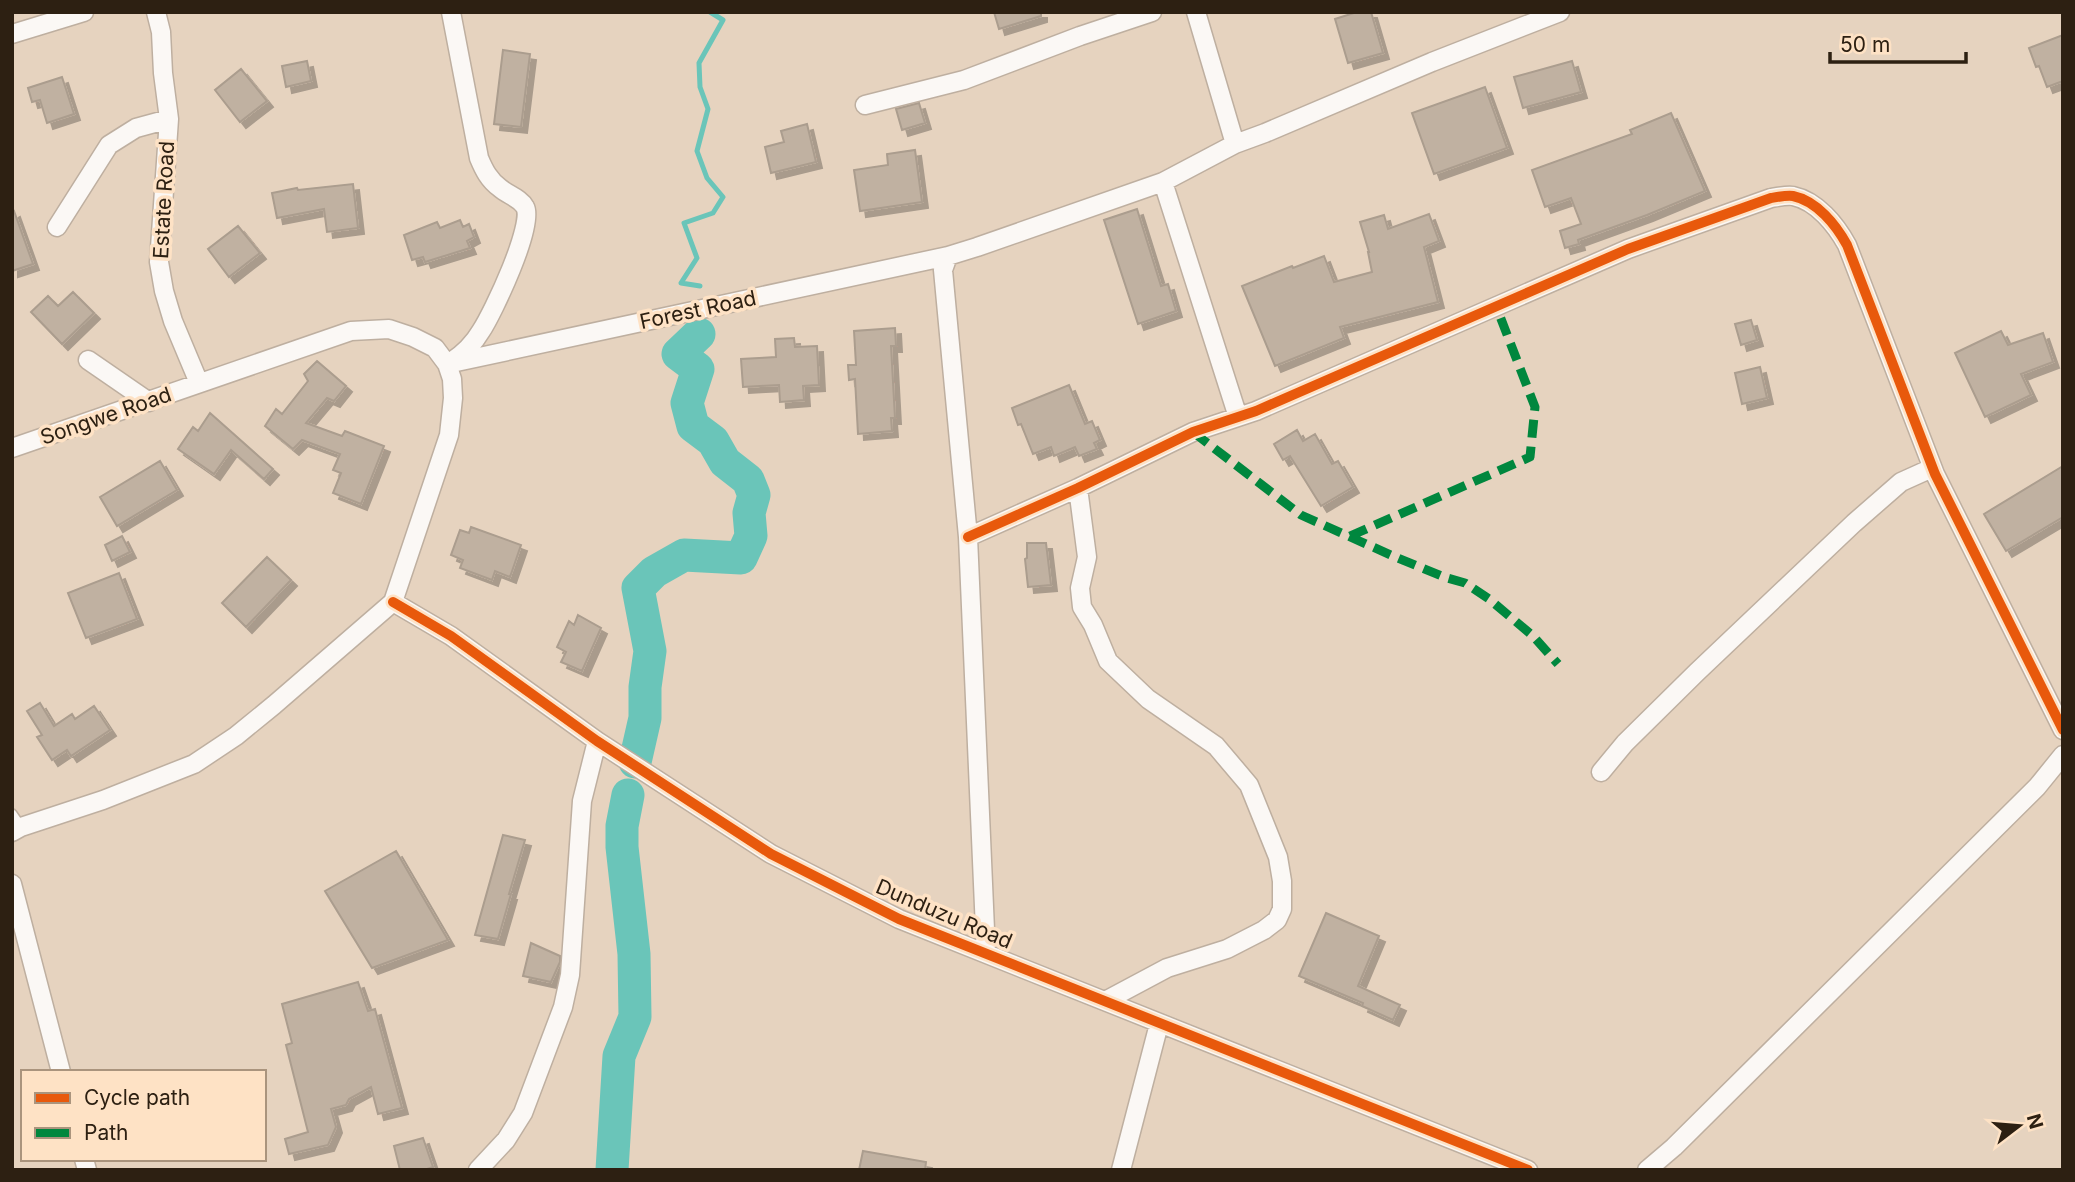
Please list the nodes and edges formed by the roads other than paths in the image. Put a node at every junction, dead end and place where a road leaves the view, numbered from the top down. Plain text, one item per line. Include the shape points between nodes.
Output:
1 (83, 12) edge
2 (156, 12) edge
3 (450, 12) edge
4 (1152, 12) edge
5 (1196, 12) edge
6 (1560, 12) edge
7 (12, 34) edge
8 (864, 104) dead end
9 (169, 119) junction
10 (1235, 144) junction
11 (1163, 182) junction
12 (57, 227) dead end
13 (948, 256) junction
14 (88, 360) dead end
15 (447, 364) junction
16 (199, 383) junction
17 (149, 402) junction
18 (1238, 417) junction
19 (12, 448) edge
20 (1932, 468) junction
21 (1078, 488) junction
22 (968, 537) junction
23 (393, 602) junction
24 (2063, 730) edge
25 (597, 741) junction
26 (2063, 755) edge
27 (1601, 772) dead end
28 (15, 825) edge
29 (12, 884) edge
30 (986, 953) junction
31 (1107, 1000) junction
32 (1159, 1024) junction
33 (60, 1070) edge
34 (478, 1170) edge
35 (1121, 1170) edge
36 (1528, 1170) edge
37 (1647, 1170) edge

1 - 7 street
2 - 9 street, Estate Road
3 - 15 street via 479,158 487,177 525,206 528,220 481,332 462,355
4 - 8 street via 964,80
5 - 10 street
6 - 10 street, Forest Road
9 - 12 street via 136,128 109,145
9 - 16 street, Estate Road via 159,262 173,321
10 - 11 street, Forest Road
11 - 13 street, Forest Road
11 - 18 street
13 - 15 street, Forest Road
13 - 22 street via 943,270
14 - 17 street
15 - 16 street, Songwe Road via 435,348 413,337 388,329 351,331
15 - 23 street via 453,398 449,435
16 - 17 street, Songwe Road
17 - 19 street, Songwe Road
18 - 20 street via 1628,250 1770,198 1793,196 1815,207 1847,245
18 - 21 street via 1193,432
20 - 24 street
20 - 27 street via 1901,482 1818,555 1634,734
21 - 22 street
21 - 31 street via 1087,557 1080,588 1082,607 1108,661 1148,699 1216,746 1249,785 1278,858 1282,881 1282,909 1264,930 1227,949 1167,968
22 - 30 street
23 - 25 street, Dunduzu Road via 452,636
23 - 28 street via 265,713 194,764 103,800
25 - 30 street, Dunduzu Road via 771,854 899,919
25 - 34 street via 582,801 570,975 563,1007 523,1113
26 - 37 street via 2037,787
29 - 33 street
30 - 31 street, Dunduzu Road
31 - 32 street, Dunduzu Road
32 - 35 street
32 - 36 street, Dunduzu Road

